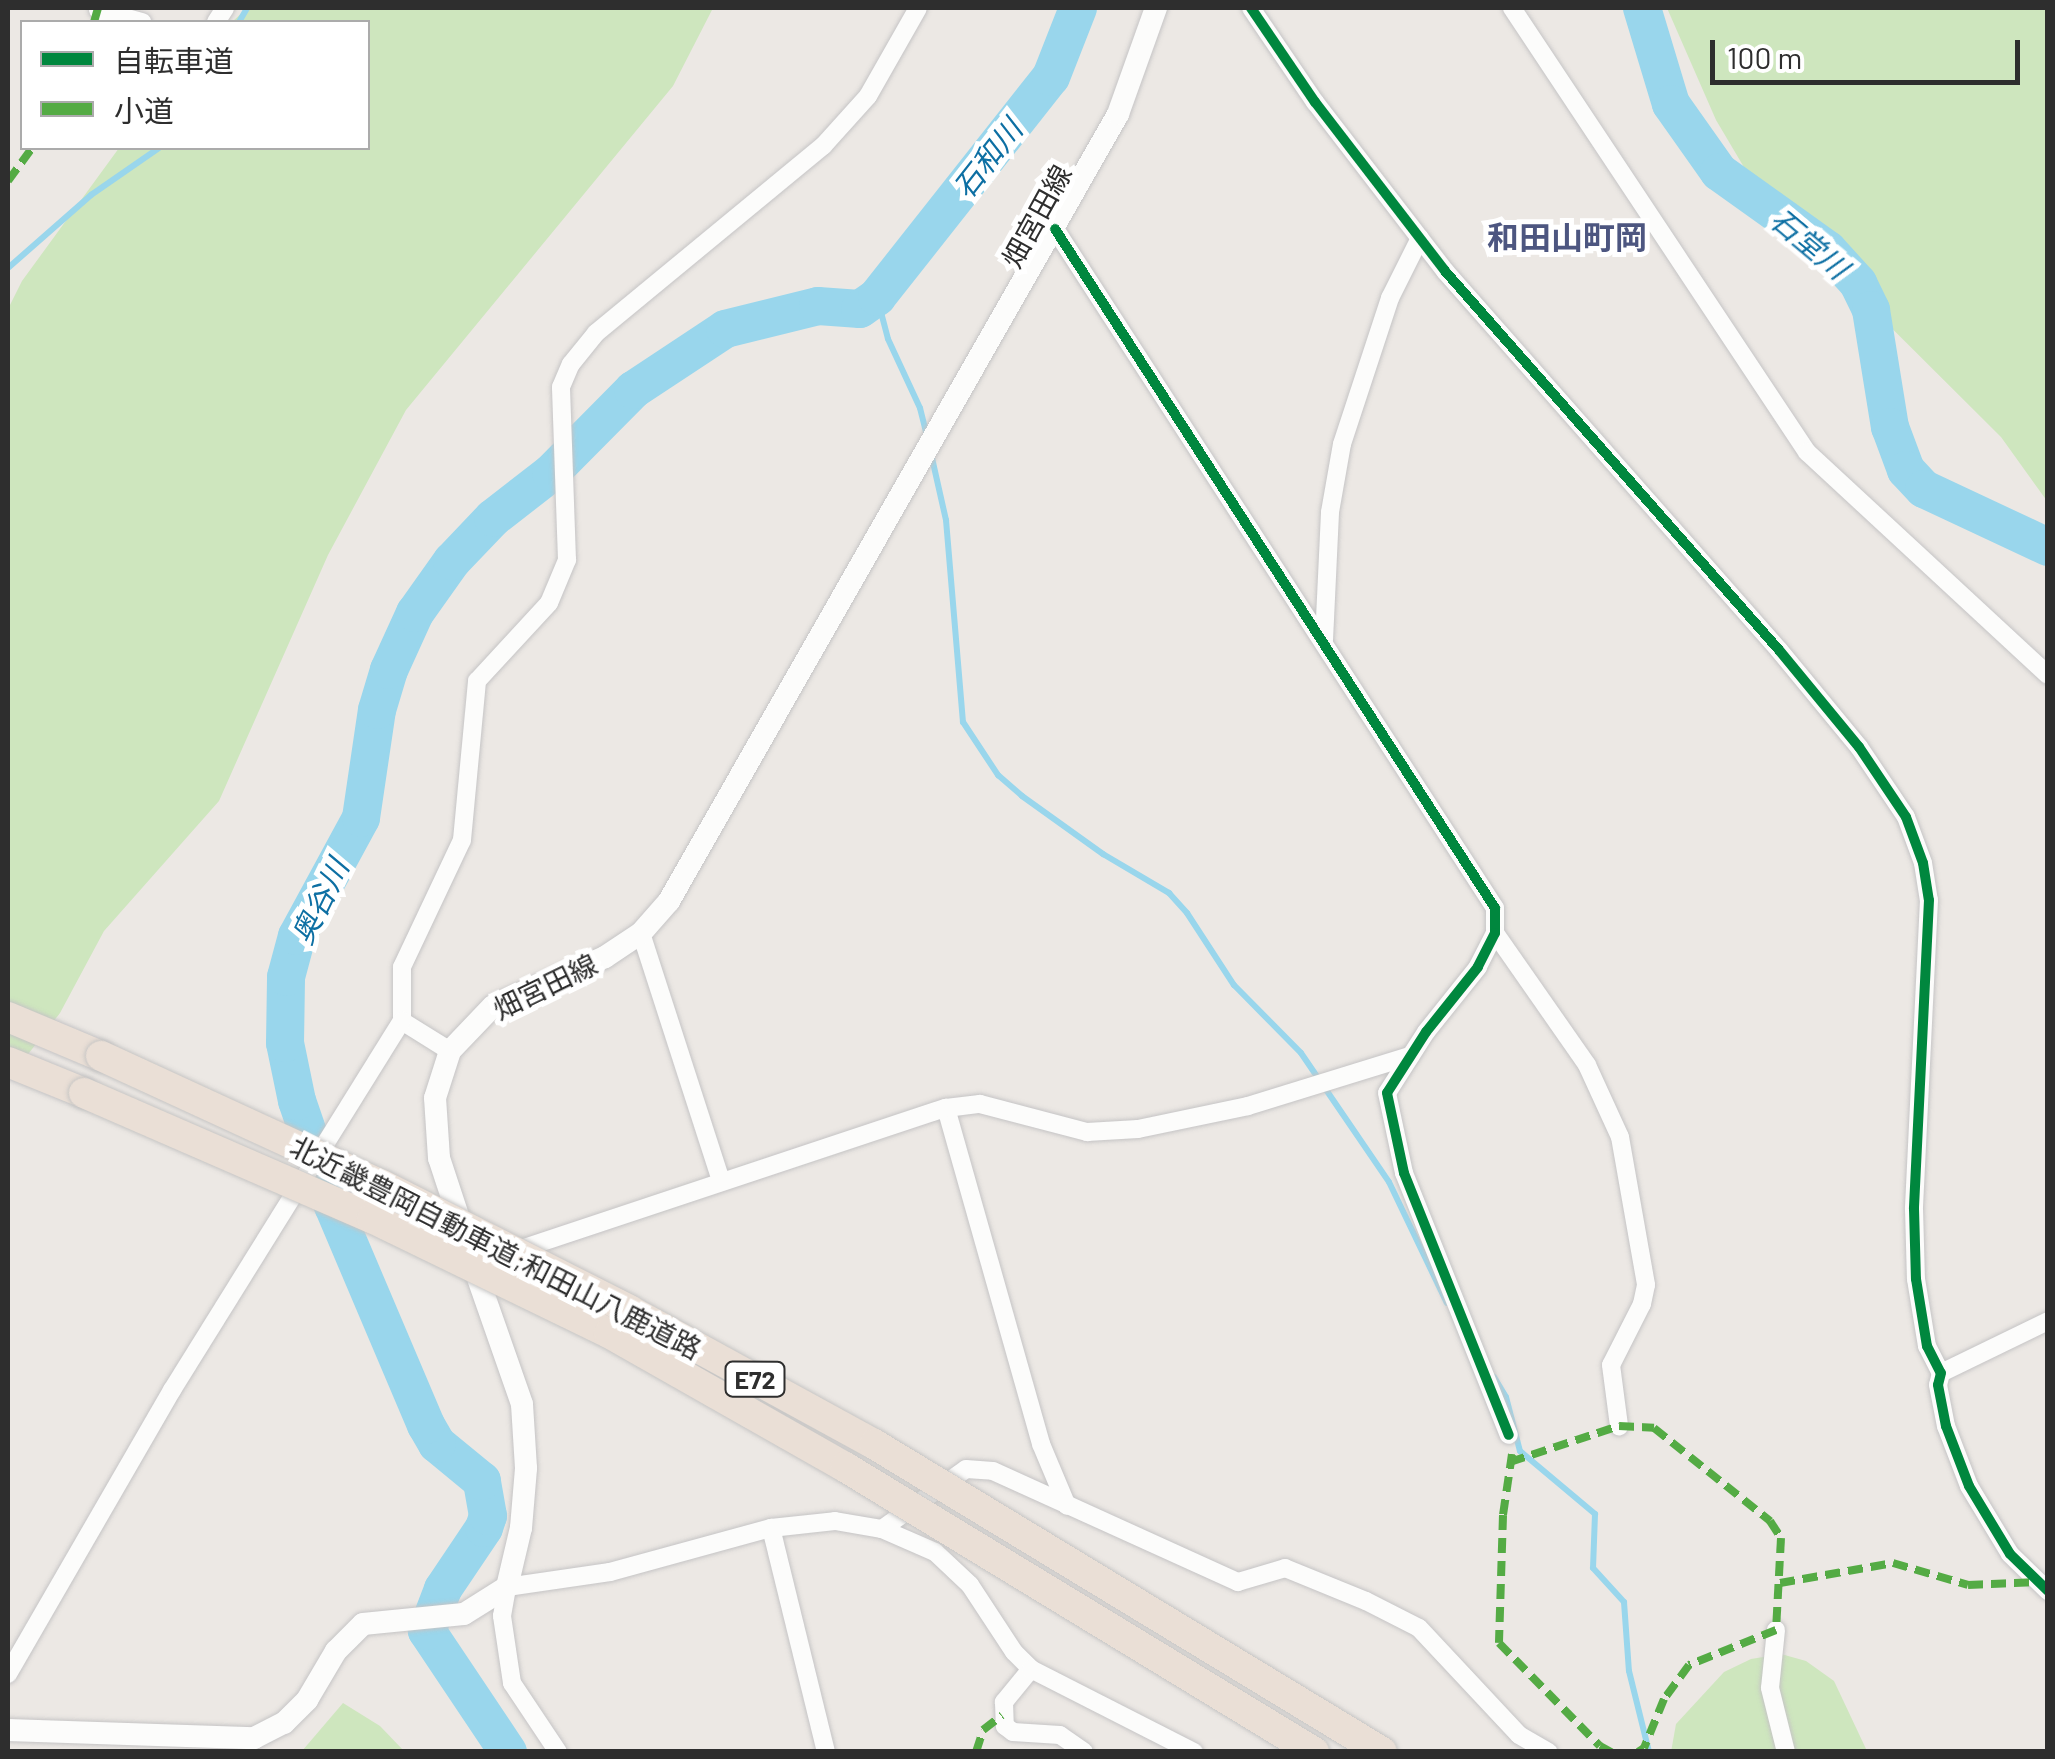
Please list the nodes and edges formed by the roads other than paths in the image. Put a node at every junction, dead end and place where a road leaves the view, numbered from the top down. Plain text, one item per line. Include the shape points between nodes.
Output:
1 (918, 8) edge
2 (1156, 8) edge
3 (1251, 8) edge
4 (1512, 8) edge
5 (98, 10) edge
6 (135, 20) edge
7 (1055, 229) junction
8 (1420, 238) junction
9 (1324, 640) junction
10 (2048, 675) edge
11 (641, 934) junction
12 (1495, 934) junction
13 (8, 1017) edge
14 (402, 1021) junction
15 (450, 1051) junction
16 (1410, 1056) junction
17 (8, 1062) edge
18 (946, 1108) junction
19 (721, 1180) junction
20 (474, 1264) junction
21 (2048, 1321) edge
22 (1941, 1373) junction
23 (1619, 1426) dead end
24 (1509, 1435) dead end
25 (1068, 1506) junction
26 (771, 1528) junction
27 (882, 1529) junction
28 (507, 1587) junction
29 (2048, 1592) edge
30 (1776, 1630) dead end
31 (1031, 1668) junction
32 (8, 1674) edge
33 (8, 1730) edge
34 (558, 1752) edge
35 (826, 1752) edge
36 (1084, 1752) edge
37 (1194, 1752) edge
38 (1314, 1752) edge
39 (1382, 1752) edge
40 (1548, 1752) edge
41 (1786, 1752) edge

1 - 14 street via 868,96 823,146 596,332 570,364 561,387 567,560 549,603 477,681 462,840 402,966
2 - 7 main road, 畑宮田線 via 1118,114
3 - 8 street
4 - 10 street via 1807,452
5 - 6 street
7 - 9 street
7 - 11 main road, 畑宮田線 via 700,855
8 - 9 street via 1390,298 1342,444 1330,512
8 - 22 street via 1780,650 1906,817 1929,900 1916,1280 1927,1346
9 - 12 street via 1495,908
11 - 15 main road, 畑宮田線 via 494,1006
11 - 19 street
12 - 16 street
12 - 23 street via 1587,1064 1620,1137 1646,1284 1611,1365
13 - 39 highway, 北近畿豊岡自動車道;和田山八鹿道路 / E72, bridge via 382,1185 628,1310 874,1444
14 - 15 street
14 - 32 street via 172,1390
15 - 20 main road, 畑宮田線 via 435,1098 439,1158
16 - 18 street via 1248,1106 1138,1129 1087,1132 980,1104
16 - 24 street via 1386,1093 1388,1116
17 - 38 highway, 北近畿豊岡自動車道;和田山八鹿道路 / E72, bridge via 372,1218 609,1332
18 - 19 street
18 - 25 street via 1040,1444
19 - 20 street
20 - 28 main road, 畑宮田線 via 522,1404 526,1468
21 - 22 street
22 - 29 street via 1946,1426 1969,1486 2010,1554
25 - 27 street via 993,1471 966,1470
25 - 40 street via 1238,1582 1285,1568 1366,1600 1419,1628 1519,1735
26 - 27 street via 835,1521
26 - 28 street via 610,1572
26 - 35 street
27 - 31 street via 935,1552 970,1585
28 - 33 main road via 464,1614 363,1624 336,1651 308,1700 254,1738
28 - 34 street via 502,1616 512,1683
30 - 41 street via 1770,1688
31 - 36 street via 1004,1702 1005,1726 1060,1736
31 - 37 street

